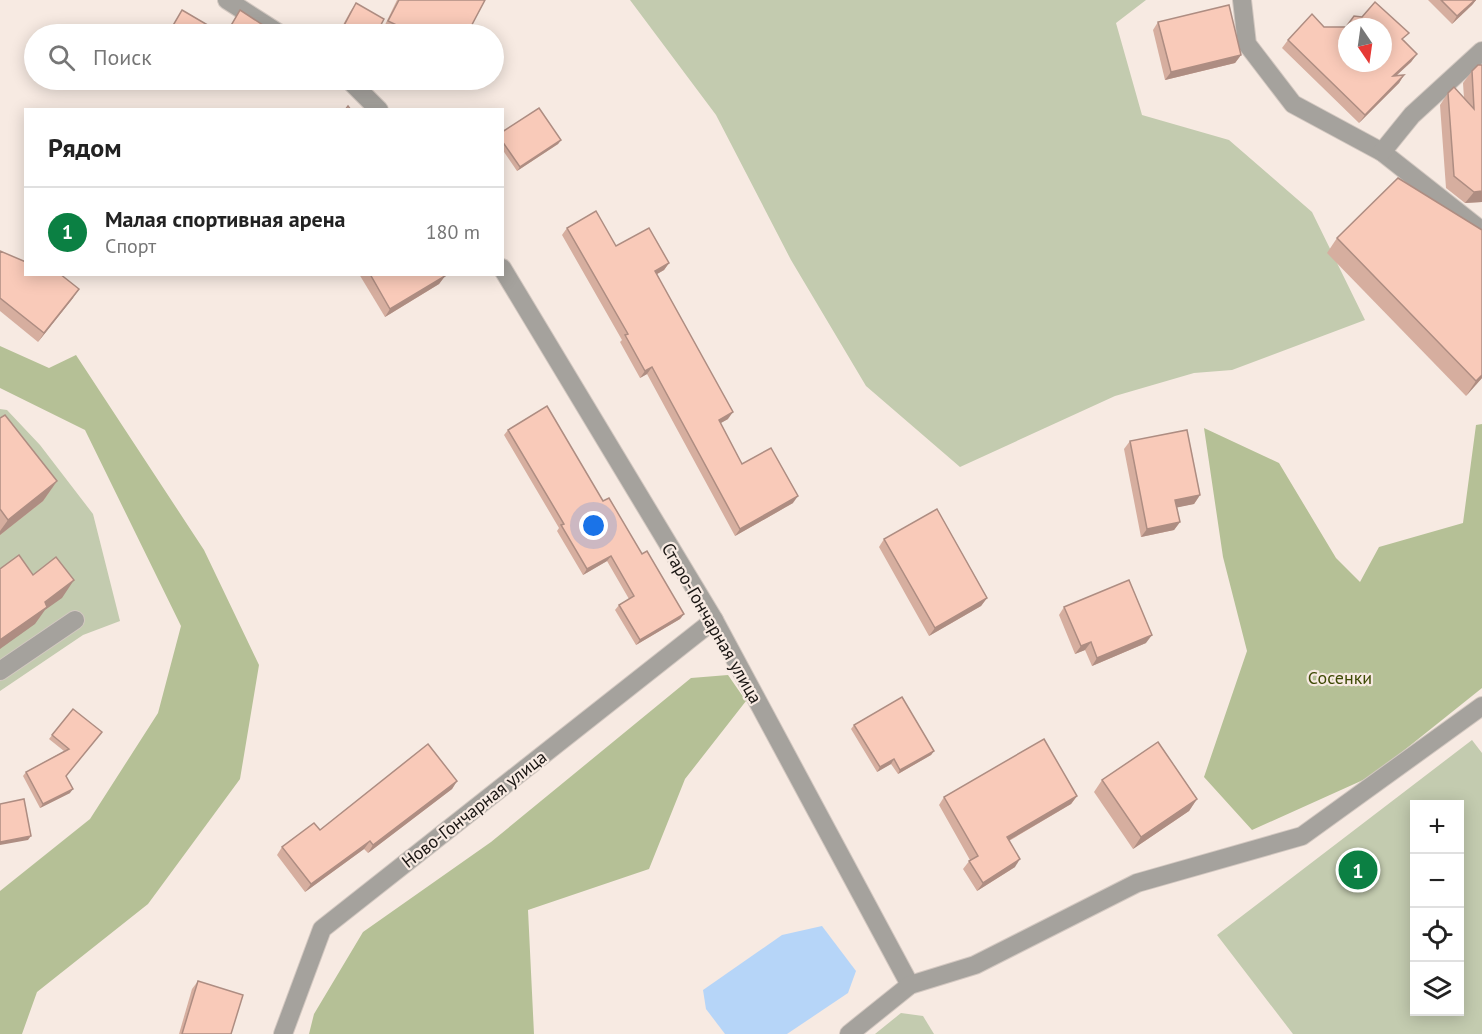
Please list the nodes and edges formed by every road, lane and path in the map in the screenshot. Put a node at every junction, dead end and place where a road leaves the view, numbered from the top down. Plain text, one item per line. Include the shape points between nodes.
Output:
1 (227, 0) edge
2 (1242, 0) edge
3 (264, 24) edge
4 (1482, 51) edge
5 (359, 90) edge
6 (377, 108) edge
7 (1382, 152) junction
8 (1482, 231) edge
9 (504, 271) edge
10 (75, 620) dead end
11 (714, 620) junction
12 (0, 671) edge
13 (1482, 706) edge
14 (910, 985) junction
15 (283, 1034) edge
16 (849, 1034) edge

1 - 3 street
2 - 7 street via 1247,44 1293,104
4 - 7 street via 1412,115
5 - 6 street
7 - 8 street
9 - 11 street, Старо-Гончарная улица
10 - 12 street
11 - 14 street, Старо-Гончарная улица
11 - 15 street, Ново-Гончарная улица via 322,929
13 - 14 street via 1302,836 1137,883 975,965
14 - 16 street

